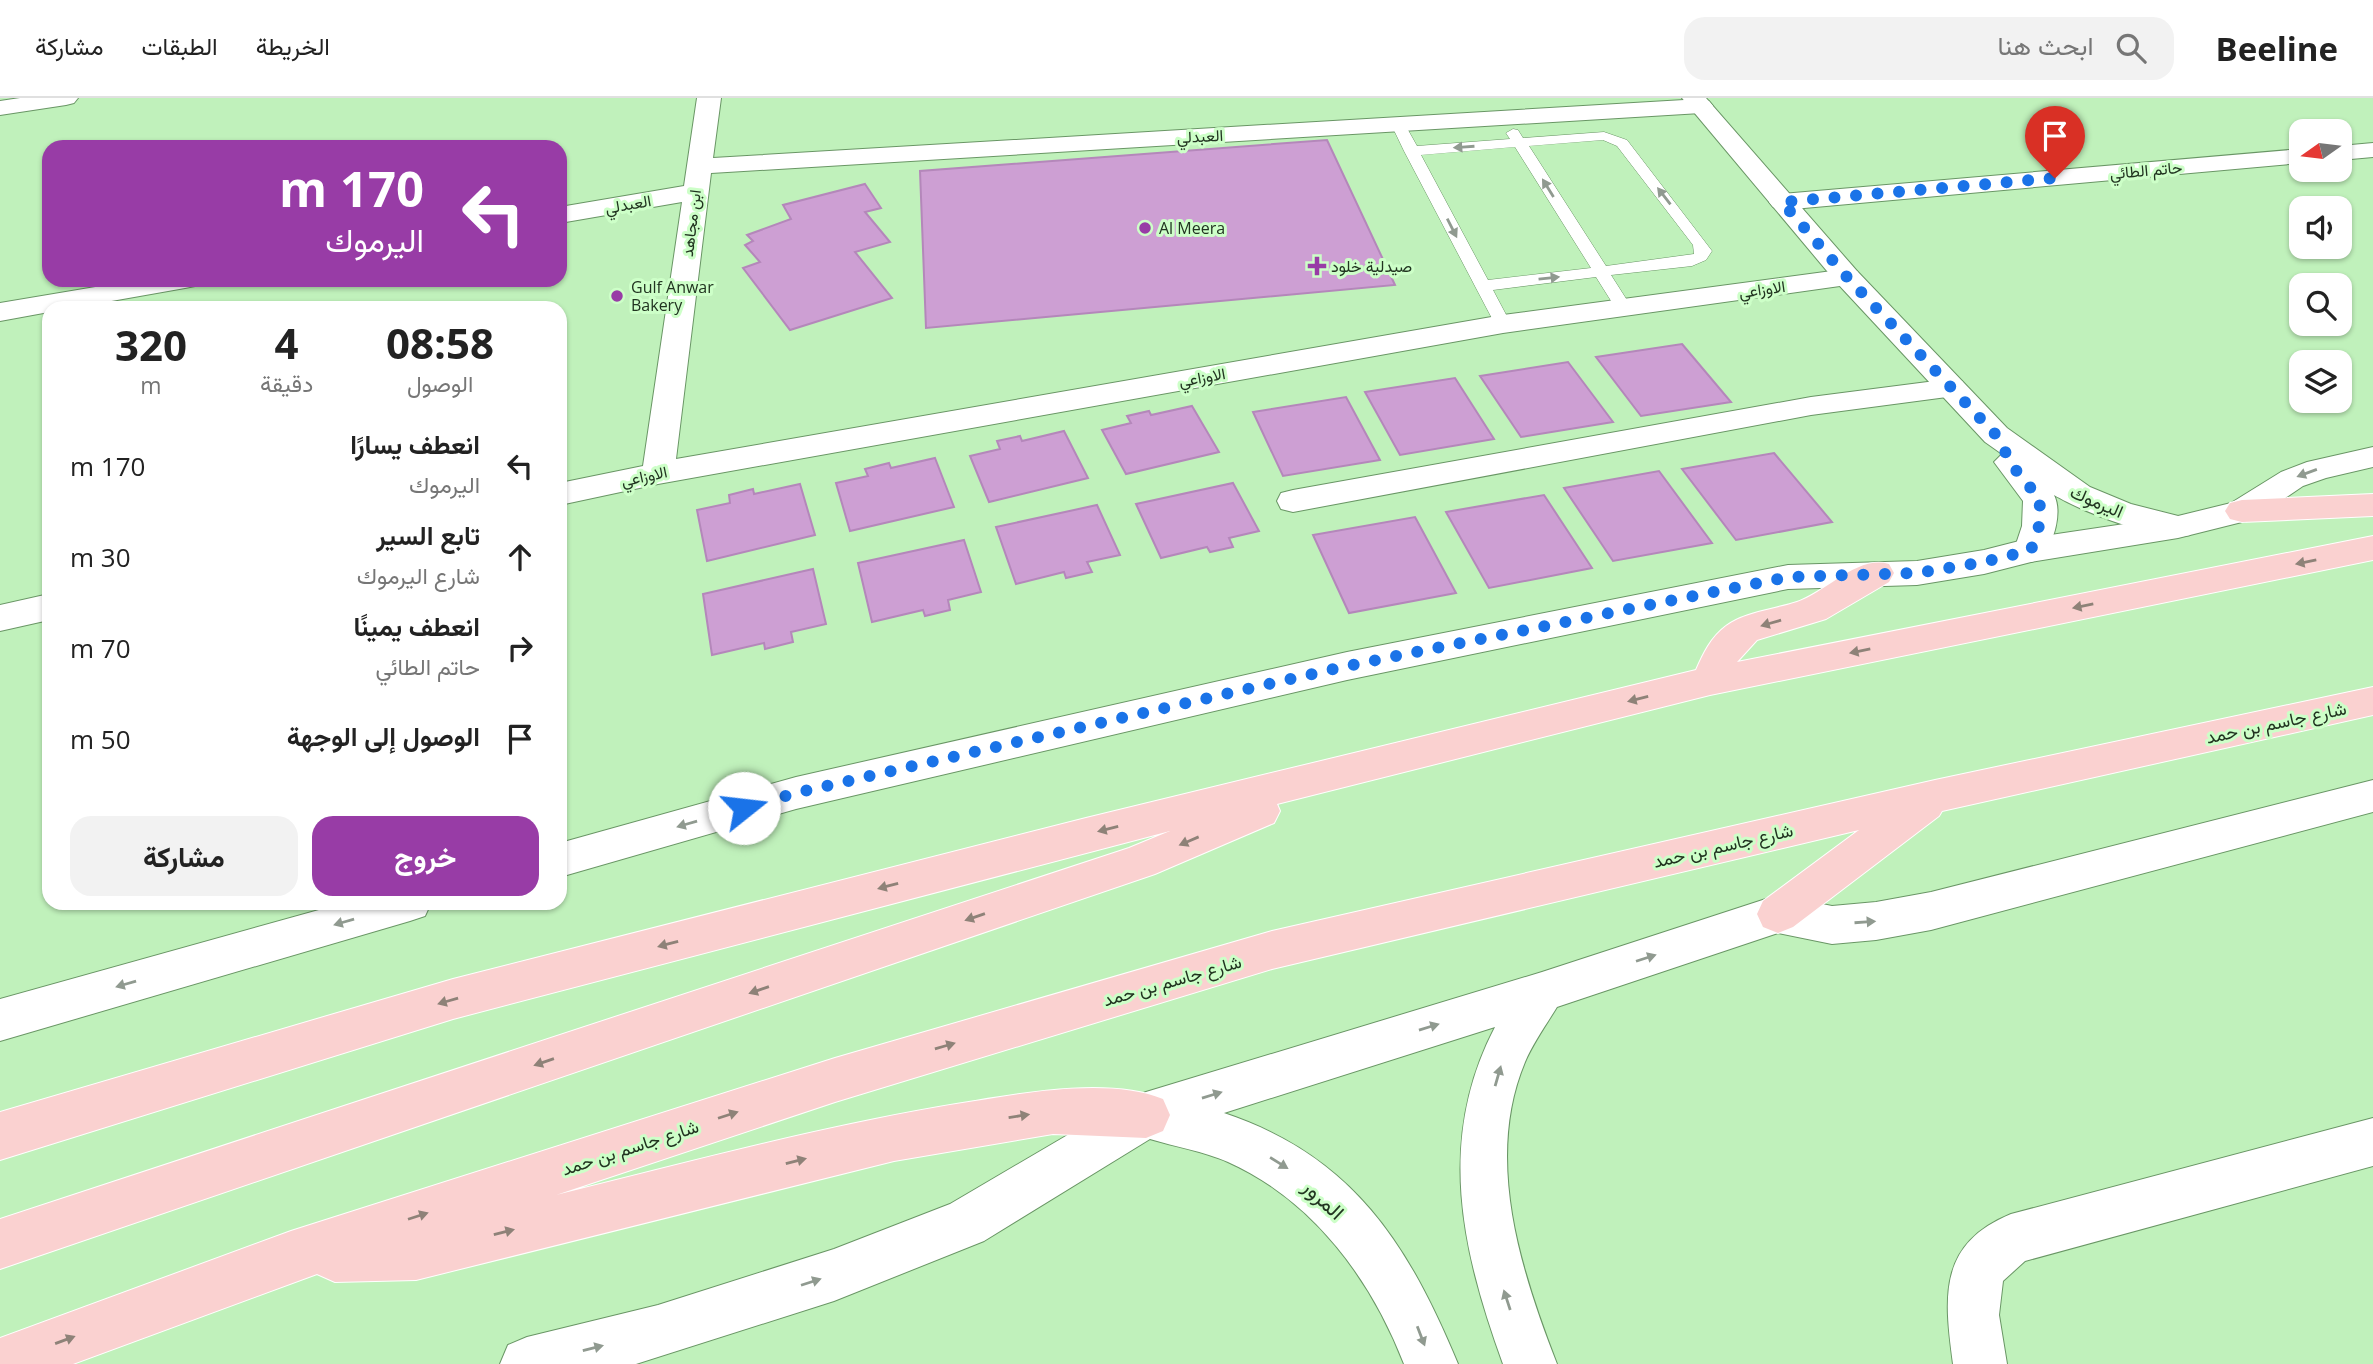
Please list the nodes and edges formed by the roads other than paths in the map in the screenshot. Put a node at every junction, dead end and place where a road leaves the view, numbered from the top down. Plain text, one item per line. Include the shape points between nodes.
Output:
1 (66, 98) edge
2 (709, 98) edge
3 (1697, 102) edge
4 (0, 108) edge
5 (1503, 118) junction
6 (1398, 124) junction
7 (1519, 142) junction
8 (2373, 150) edge
9 (1411, 151) junction
10 (2352, 152) edge
11 (2289, 157) edge
12 (697, 179) junction
13 (1782, 202) junction
14 (567, 213) edge
15 (1601, 272) junction
16 (1847, 277) junction
17 (1482, 286) junction
18 (145, 287) edge
19 (64, 301) edge
20 (42, 305) edge
21 (1624, 308) junction
22 (0, 312) edge
23 (1503, 324) junction
24 (1951, 388) junction
25 (1996, 435) junction
26 (2373, 457) edge
27 (657, 473) junction
28 (567, 492) edge
29 (1293, 501) dead end
30 (2373, 505) edge
31 (2242, 511) junction
32 (2178, 527) junction
33 (2373, 548) edge
34 (2031, 550) junction
35 (1877, 573) junction
36 (42, 609) edge
37 (0, 618) edge
38 (1710, 681) junction
39 (2373, 701) edge
40 (1365, 767) junction
41 (1935, 796) junction
42 (2373, 796) edge
43 (567, 858) edge
44 (385, 910) edge
45 (1778, 914) junction
46 (1542, 992) junction
47 (0, 1020) edge
48 (1146, 1115) junction
49 (0, 1136) edge
50 (2373, 1142) edge
51 (0, 1244) edge
52 (291, 1257) junction
53 (1, 1364) edge
54 (527, 1364) edge
55 (1432, 1364) edge
56 (1530, 1364) edge
57 (1980, 1364) edge

1 - 4 street
2 - 12 street, ابن مجاهد
3 - 5 street, العبدلي
3 - 13 street
5 - 6 street, العبدلي
5 - 7 lane
6 - 9 lane
6 - 12 street, العبدلي
7 -> 9 lane
15 -> 7 lane
15 -> 7 lane via 1692,261 1704,251 1622,143 1604,136
8 - 10 street
9 -> 17 lane
11 - 13 street, حاتم الطائي
12 - 14 street, العبدلي
12 - 27 street, ابن مجاهد
13 - 16 street
17 -> 15 lane
15 - 21 lane
16 - 21 street, الاوزاعي
16 - 24 street
17 - 23 lane
18 - 19 street
20 - 22 street
21 - 23 street, الاوزاعي
23 - 27 street, الاوزاعي
24 - 25 street
24 - 29 street via 1811,406
25 - 32 street, اليرموك via 2087,500
25 - 34 street via 2014,468 2040,499 2039,526
26 -> 31 street via 2292,479
27 - 28 street, الاوزاعي
30 - 31 main road
31 - 32 street
32 - 34 street
33 -> 38 main road
34 - 35 street via 1917,573
35 -> 38 main road via 1832,601 1744,631 1719,657
35 -> 43 street via 1788,577 1347,666 796,793
36 - 37 street
38 -> 40 main road
39 - 41 main road, شارع جاسم بن حمد
40 -> 49 main road via 453,999
40 -> 51 main road via 1140,862
41 - 45 main road
52 -> 41 main road, شارع جاسم بن حمد via 884,1064 1272,950
45 -> 42 street via 1832,925 1876,922
44 -> 47 street
46 -> 45 street
48 -> 46 street
56 -> 46 street via 1501,1281 1485,1202 1483,1165 1497,1074 1510,1042
52 -> 48 main road via 416,1254 894,1137 1053,1111
54 -> 48 street via 659,1332 834,1275 966,1223
48 -> 55 street, المرور via 1268,1156 1325,1196 1381,1261 1418,1327
50 - 57 street via 2011,1240 1978,1268 1973,1315
53 -> 52 main road, شارع جاسم بن حمد

